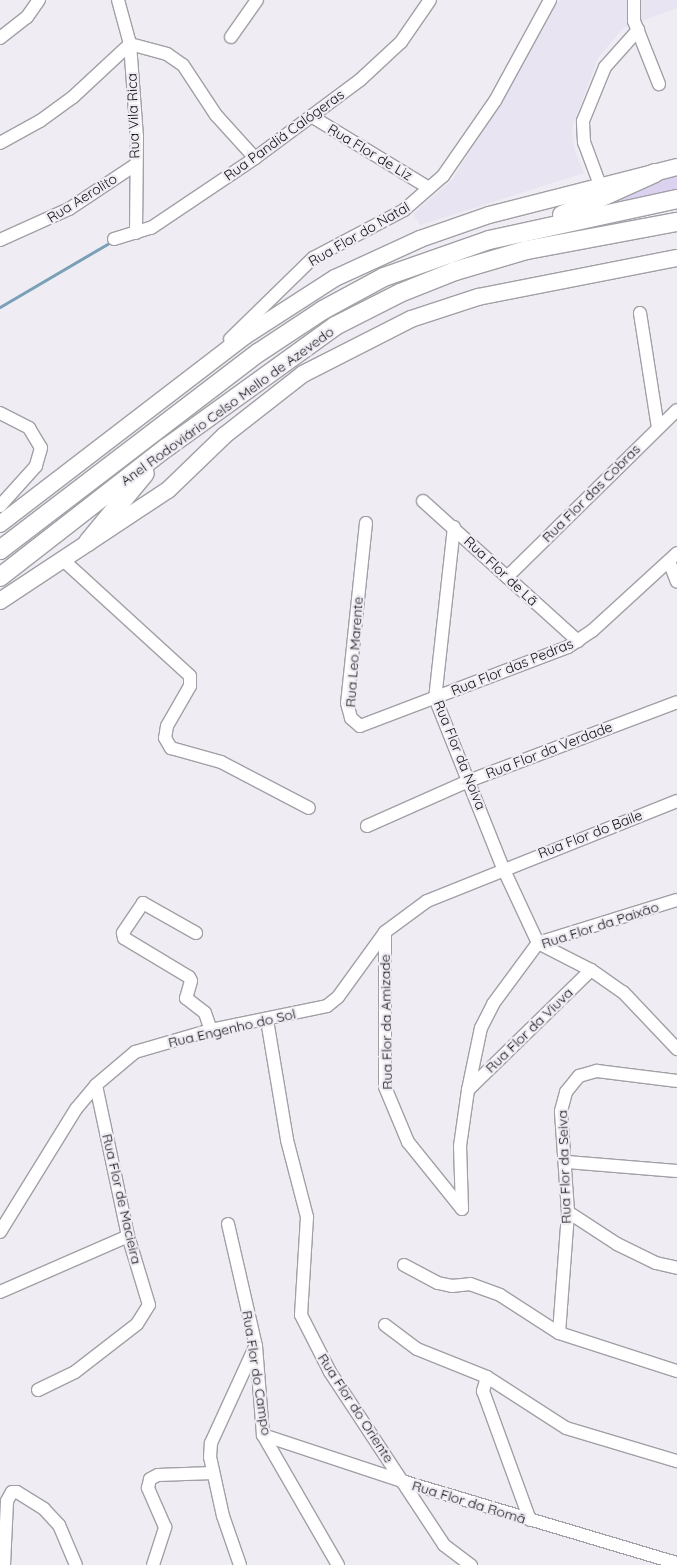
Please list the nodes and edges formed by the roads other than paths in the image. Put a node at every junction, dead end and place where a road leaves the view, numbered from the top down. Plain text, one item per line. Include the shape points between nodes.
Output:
1 (39, 0) edge
2 (118, 0) edge
3 (257, 0) edge
4 (430, 0) edge
5 (550, 0) edge
6 (634, 0) edge
7 (638, 30) junction
8 (231, 37) dead end
9 (0, 38) edge
10 (130, 44) junction
11 (659, 84) dead end
12 (311, 116) junction
13 (0, 143) edge
14 (255, 158) junction
15 (135, 165) junction
16 (677, 167) edge
17 (655, 173) junction
18 (600, 184) junction
19 (429, 188) junction
20 (677, 199) edge
21 (677, 222) edge
22 (529, 229) junction
23 (136, 233) junction
24 (114, 239) dead end
25 (0, 240) edge
26 (677, 258) edge
27 (640, 314) dead end
28 (218, 357) junction
29 (677, 410) edge
30 (0, 413) edge
31 (658, 428) junction
32 (166, 448) junction
33 (423, 502) dead end
34 (0, 506) edge
35 (366, 523) dead end
36 (0, 524) edge
37 (454, 527) junction
38 (88, 542) junction
39 (0, 550) edge
40 (673, 558) edge
41 (62, 559) junction
42 (0, 577) edge
43 (507, 577) junction
44 (677, 582) edge
45 (0, 600) edge
46 (578, 641) junction
47 (435, 698) junction
48 (677, 702) edge
49 (470, 780) junction
50 (677, 801) edge
51 (309, 808) dead end
52 (367, 826) dead end
53 (503, 868) junction
54 (677, 900) edge
55 (385, 932) junction
56 (196, 933) dead end
57 (538, 943) junction
58 (591, 970) junction
59 (267, 1020) junction
60 (211, 1030) junction
61 (677, 1048) edge
62 (677, 1081) edge
63 (96, 1085) junction
64 (468, 1090) junction
65 (567, 1162) junction
66 (677, 1171) edge
67 (462, 1209) joint
68 (568, 1212) junction
69 (228, 1224) dead end
70 (0, 1232) edge
71 (128, 1236) junction
72 (404, 1265) dead end
73 (677, 1268) edge
74 (0, 1292) edge
75 (385, 1326) dead end
76 (559, 1333) junction
77 (256, 1346) junction
78 (677, 1370) edge
79 (488, 1376) junction
80 (38, 1390) dead end
81 (264, 1434) junction
82 (677, 1461) edge
83 (213, 1473) junction
84 (405, 1482) junction
85 (530, 1520) junction
86 (677, 1563) edge
87 (4, 1565) edge
88 (76, 1565) edge
89 (153, 1565) edge
90 (240, 1565) edge
91 (338, 1565) edge
92 (471, 1565) edge

1 - 9 street via 27,17
2 - 10 street, Rua Vila Rica
3 - 8 street
4 - 12 street, Rua Pandiá Calógeras via 401,42 360,80
5 - 19 street, Rua Flor do Natal via 495,100 443,176
6 - 7 street
7 - 11 street
7 - 18 street via 606,67 583,120 584,142
10 - 13 street via 73,97 40,121
10 - 14 street via 167,54 183,65 216,115
10 - 15 street, Rua Vila Rica
12 - 14 street, Rua Pandiá Calógeras
12 - 19 street, Rua Flor de Liz
14 - 23 street, Rua Pandiá Calógeras via 151,228
15 - 23 street, Rua Vila Rica
15 - 25 street, Rua Aerolito via 70,209
16 - 17 main road
17 - 18 main road
17 - 22 highway
18 - 28 main road via 489,215 368,261 304,295
19 - 28 street, Rua Flor do Natal via 404,210 313,258 229,340
20 - 22 highway, Anel Rodoviário Celso Mello de Azevedo
21 - 32 highway, Anel Rodoviário Celso Mello de Azevedo via 527,250 454,271 400,293 335,326
22 - 39 highway, Anel Rodoviário Celso Mello de Azevedo via 417,264 384,277 323,310 258,352
23 - 24 street, Rua Pandiá Calógeras
26 - 38 main road, Anel Rodoviário Celso Mello de Azevedo via 478,297 411,319 303,374 225,435 168,490
27 - 31 street
28 - 36 main road
29 - 31 street, Rua Flor das Cobras
30 - 34 street via 29,428 41,448 36,466
31 - 43 street, Rua Flor das Cobras
32 - 38 highway
32 - 42 highway, Anel Rodoviário Celso Mello de Azevedo
33 - 37 street, Rua Flor de Lã
35 - 47 street, Rua Leo Marente via 348,710 354,721 365,726
37 - 43 street, Rua Flor de Lã
37 - 47 street, Rua Flor da Noiva
38 - 41 main road, Anel Rodoviário Celso Mello de Azevedo
40 - 44 street
40 - 46 street, Rua Flor das Pedras
41 - 45 main road, Anel Rodoviário Celso Mello de Azevedo
41 - 51 street via 190,676 190,686 167,726 165,738 171,748 221,762
43 - 46 street, Rua Flor de Lã
46 - 47 street, Rua Flor das Pedras
47 - 49 street, Rua Flor da Noiva
48 - 49 street, Rua Flor da Verdade
49 - 52 street, Rua Flor da Verdade
49 - 53 street, Rua Flor da Noiva
50 - 53 street, Rua Flor do Baile
53 - 55 street, Rua Engenho do Sol via 427,901
53 - 57 street, Rua Flor da Noiva
54 - 57 street, Rua Flor da Paixão
55 - 59 street, Rua Engenho do Sol via 332,1003
55 - 67 street, Rua Flor da Amizade via 385,1087 408,1142
56 - 60 street via 142,903 123,933 124,938 189,977 191,982 186,998 205,1012
57 - 58 street
57 - 64 street, Rua Flor da Paixão via 486,1015
58 - 61 street via 622,992
58 - 64 street, Rua Flor da Viuva
59 - 60 street, Rua Engenho do Sol
59 - 84 street, Rua Flor do Oriente via 287,1140 307,1217 301,1315 330,1372
60 - 63 street, Rua Engenho do Sol via 135,1052
62 - 65 street, Rua Flor da Seiva via 612,1070 587,1072 579,1076 562,1100
63 - 70 street, Rua Engenho do Sol via 76,1109
63 - 71 street, Rua Flor de Macieira
64 - 67 street, Rua Flor da Paixão via 460,1146
65 - 66 street
65 - 68 street, Rua Flor da Seiva
68 - 73 street via 643,1258
68 - 76 street, Rua Flor da Seiva
69 - 77 street, Rua Flor do Campo
71 - 74 street
71 - 80 street, Rua Flor de Macieira via 148,1301 146,1312 137,1324 75,1372
72 - 76 street via 438,1282 452,1286 470,1284 500,1295
75 - 79 street via 417,1349
76 - 78 street
77 - 81 street, Rua Flor do Campo
77 - 83 street via 211,1442
79 - 82 street via 566,1428
79 - 85 street via 483,1391
81 - 84 street, Rua Flor da Romã
81 - 91 street, Rua Flor do Campo
83 - 89 street via 158,1474 150,1479 148,1488 165,1527
83 - 90 street
84 - 85 street, Rua Flor da Romã
84 - 92 street, Rua Flor do Oriente via 444,1545
85 - 86 street, Rua Flor da Romã
87 - 88 street via 7,1501 12,1492 44,1509 59,1525

